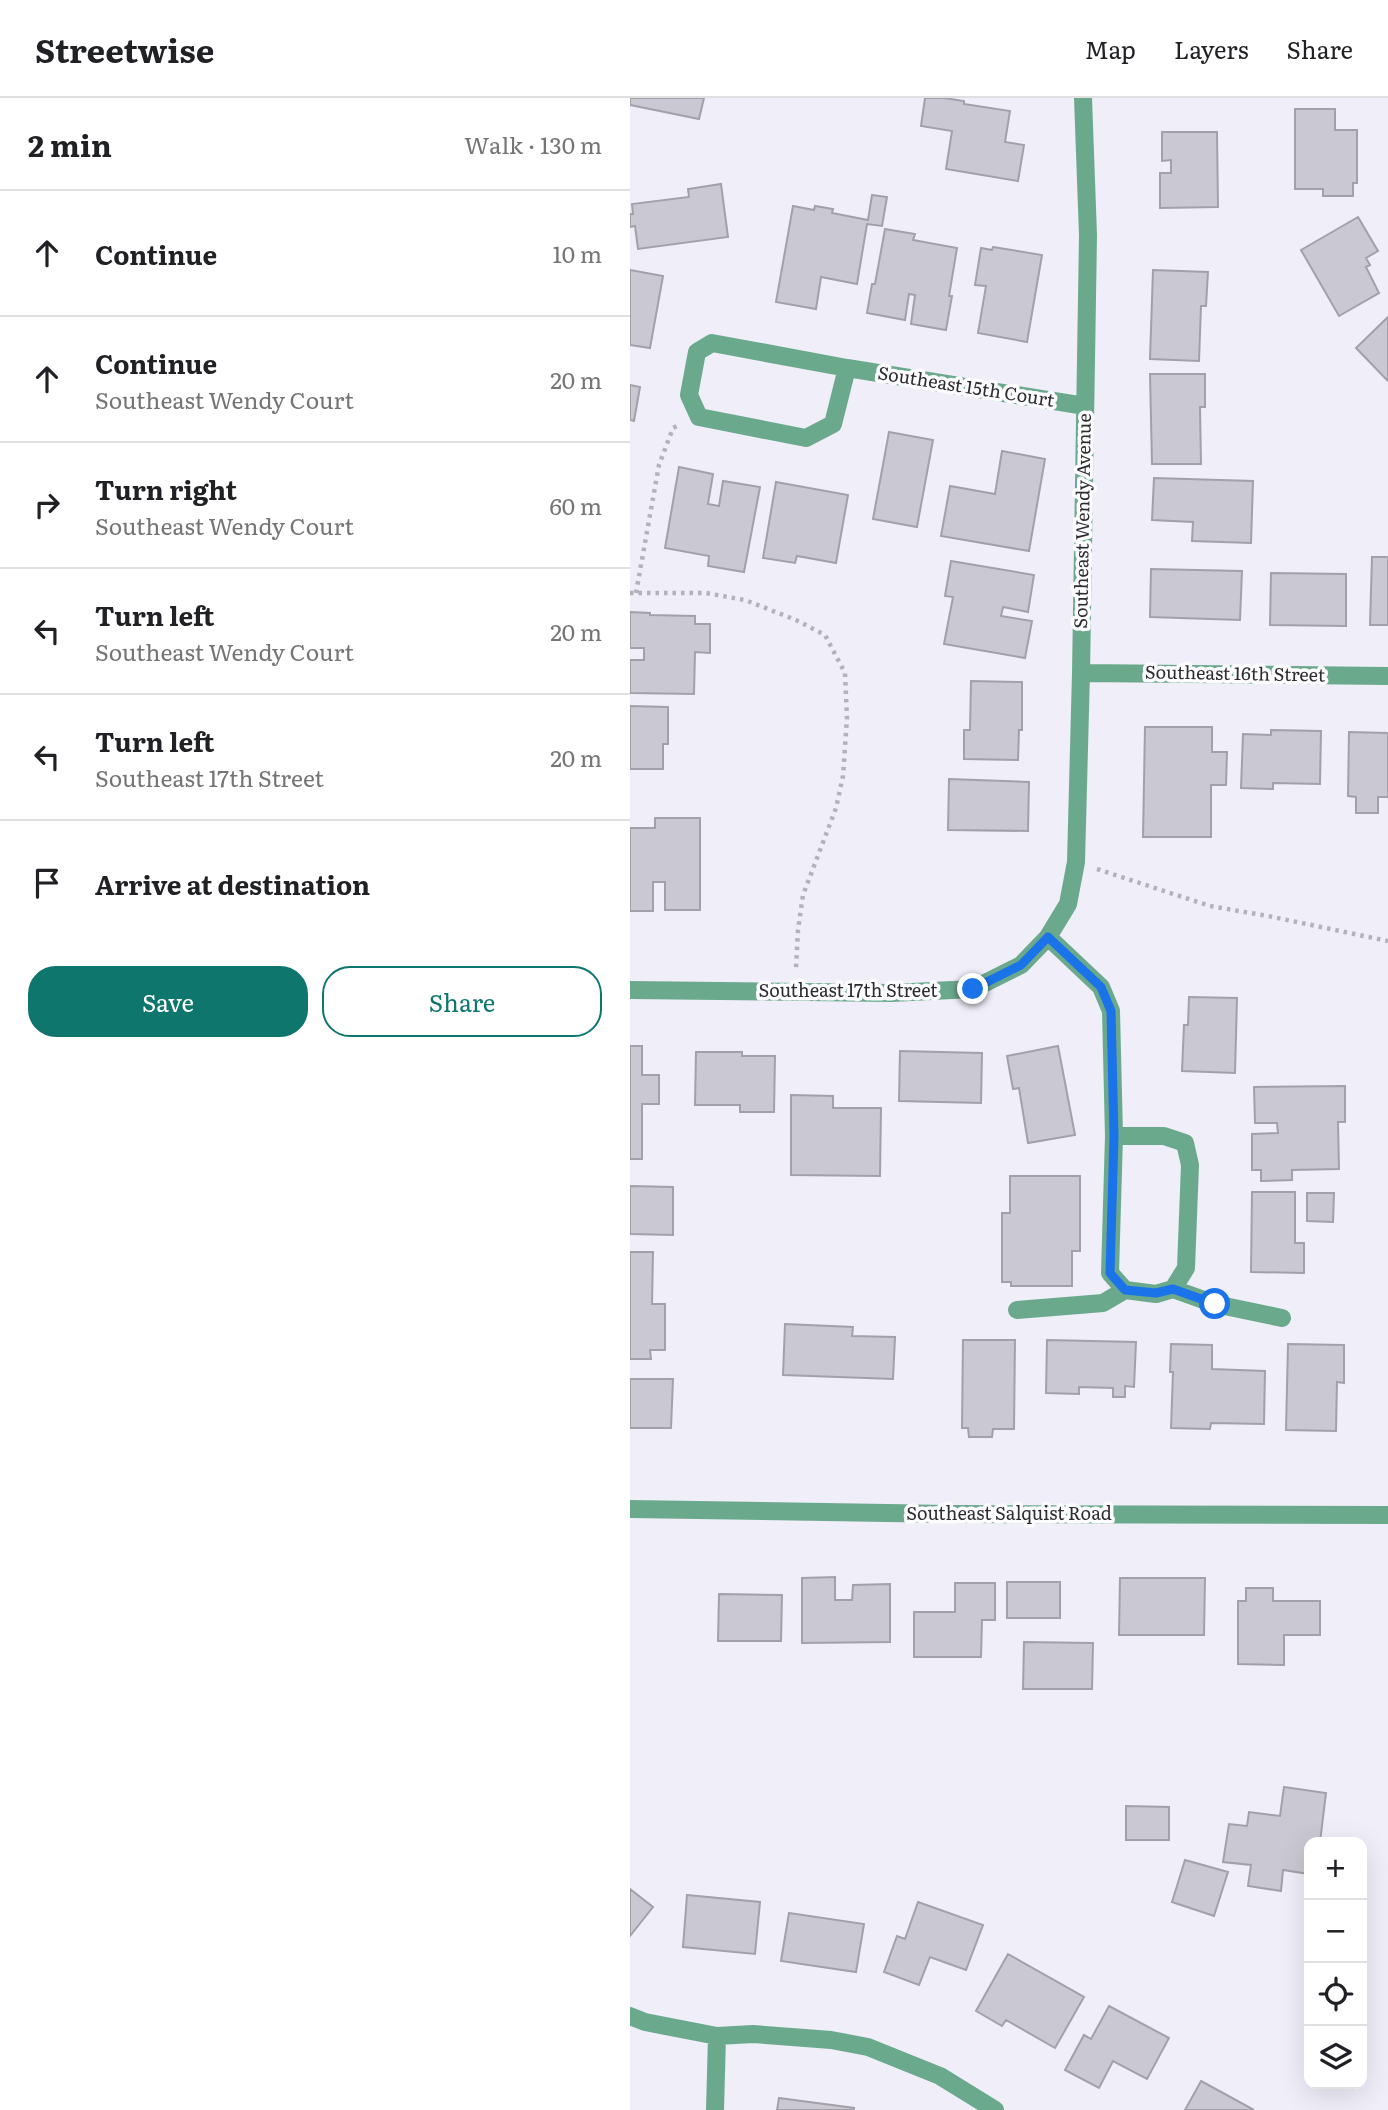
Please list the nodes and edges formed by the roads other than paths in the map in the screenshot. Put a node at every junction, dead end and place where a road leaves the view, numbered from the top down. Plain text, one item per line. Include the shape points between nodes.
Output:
1 (1083, 98) edge
2 (847, 368) junction
3 (1085, 406) junction
4 (1081, 673) junction
5 (1388, 676) edge
6 (1048, 937) junction
7 (630, 990) edge
8 (1114, 1136) junction
9 (1173, 1289) junction
10 (1125, 1290) junction
11 (1017, 1310) dead end
12 (1282, 1318) dead end
13 (630, 1509) edge
14 (1388, 1515) edge
15 (630, 2016) edge
16 (717, 2036) junction
17 (715, 2110) edge
18 (995, 2110) edge

1 - 3 street, Southeast Wendy Avenue via 1088,235
2 - 2 street, Southeast 15th Court via 833,424 806,438 699,416 690,395 697,352 712,343
2 - 3 street, Southeast 15th Court
3 - 4 street, Southeast Wendy Avenue
4 - 5 street, Southeast 16th Street
4 - 6 street, Southeast Wendy Avenue via 1076,862 1068,904
6 - 7 street, Southeast 17th Street via 1021,965 973,989 891,993
6 - 8 street via 1101,987 1111,1011
8 - 9 street via 1164,1136 1185,1143 1190,1165 1186,1268
8 - 10 street via 1110,1273
9 - 10 street via 1156,1293
9 - 12 street via 1215,1304
10 - 11 street via 1103,1303
13 - 14 street, Southeast Salquist Road
15 - 16 street
16 - 17 street
16 - 18 street via 753,2034 868,2047 940,2076

